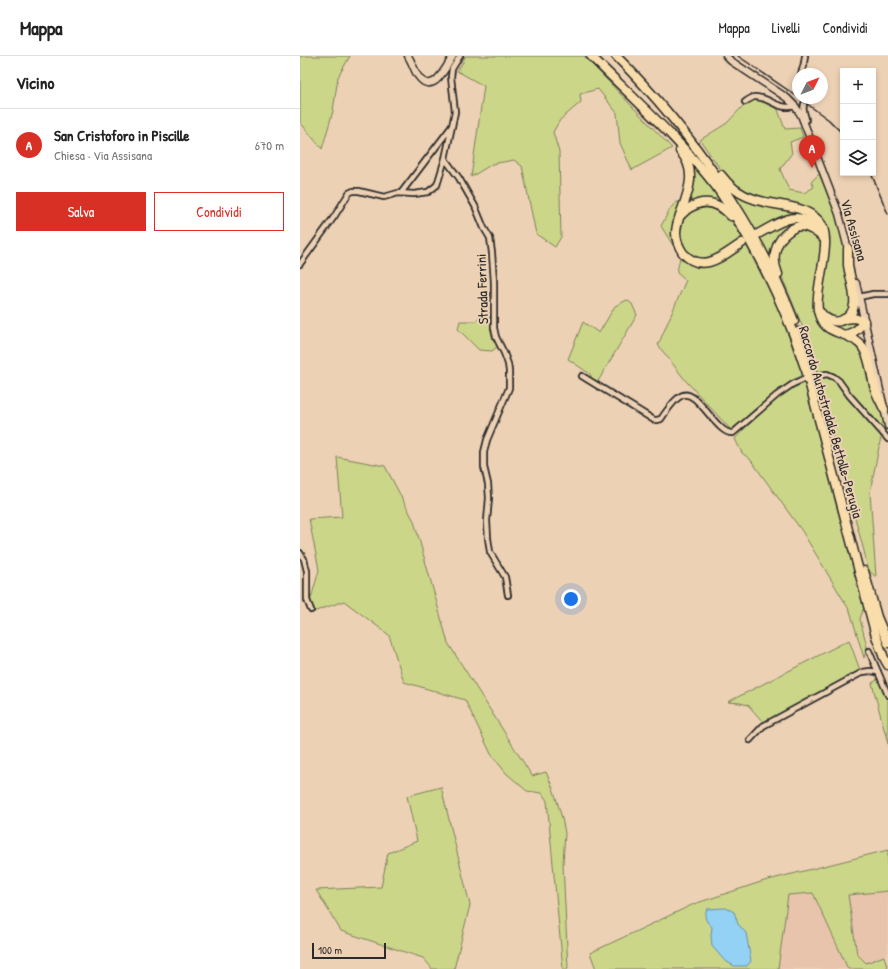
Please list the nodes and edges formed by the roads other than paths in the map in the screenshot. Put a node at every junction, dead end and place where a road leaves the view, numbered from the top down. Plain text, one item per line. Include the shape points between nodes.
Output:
1 (408, 56) edge
2 (453, 56) edge
3 (460, 56) edge
4 (591, 56) edge
5 (616, 56) edge
6 (726, 56) edge
7 (805, 56) edge
8 (803, 68) edge
9 (613, 78) junction
10 (745, 102) dead end
11 (804, 104) edge
12 (795, 106) junction
13 (670, 114) junction
14 (804, 122) junction
15 (453, 125) junction
16 (445, 160) junction
17 (401, 193) junction
18 (680, 215) junction
19 (758, 234) dead end
20 (824, 241) junction
21 (742, 243) dead end
22 (848, 249) junction
23 (300, 264) edge
24 (768, 276) junction
25 (888, 294) edge
26 (859, 297) junction
27 (818, 310) junction
28 (844, 319) junction
29 (864, 321) junction
30 (845, 335) junction
31 (803, 346) junction
32 (582, 376) dead end
33 (816, 376) dead end
34 (804, 379) dead end
35 (884, 409) junction
36 (888, 426) edge
37 (888, 439) edge
38 (834, 466) junction
39 (300, 553) edge
40 (858, 559) junction
41 (508, 595) dead end
42 (311, 610) dead end
43 (888, 643) edge
44 (869, 651) dead end
45 (888, 665) edge
46 (878, 672) junction
47 (888, 695) edge
48 (750, 740) dead end

1 - 2 main road via 419,77 430,83 438,79
3 - 15 street via 451,76 455,112
4 - 9 highway, Raccordo Autostradale Bettolle-Perugia
5 - 13 highway
6 - 12 main road, Via Assisana
7 - 8 street
9 - 18 highway via 688,162 689,188
9 - 24 highway, Raccordo Autostradale Bettolle-Perugia via 685,150 716,186
10 - 12 street via 755,97 783,107
11 - 14 street
12 - 14 main road, Via Assisana
13 - 20 highway via 726,182 754,200 789,206 812,215 822,224
13 - 31 highway via 722,184 760,247 780,287
14 - 22 main road, Via Assisana via 838,214
15 - 16 street
15 - 17 street
16 - 17 street via 437,185 428,192
16 - 41 street, Strada Ferrini via 459,178 490,238 494,282 494,328 508,364 509,388 487,440 484,467 489,498 487,521 490,552 505,577
17 - 23 street via 384,197 359,191 349,193
18 - 21 highway via 677,223 677,241 680,249 697,262 708,263 716,260
18 - 24 highway via 690,207 706,202 723,208 738,227
19 - 20 highway via 788,218 802,218 815,225
20 - 27 highway
20 - 31 highway via 817,232 800,226 786,233 777,246 776,268 800,327
22 - 26 main road, Via Assisana
22 - 28 highway via 854,302 850,314
24 - 38 highway, Raccordo Autostradale Bettolle-Perugia via 793,334
25 - 26 street
26 - 29 main road, Via Assisana
27 - 28 highway via 833,322
27 - 30 highway via 824,325
28 - 29 highway
29 - 30 highway via 854,332
29 - 35 main road, Via Assisana
30 - 35 highway via 863,346 875,389
31 - 38 highway
32 - 34 street via 654,420 661,419 681,396 689,395 731,434 777,395
33 - 37 street via 826,374 839,381
35 - 36 main road, Via Assisana
38 - 40 highway
39 - 42 street via 307,571 307,600
40 - 43 highway
40 - 45 highway via 876,636
44 - 46 street
46 - 47 street
46 - 48 street via 863,672 763,726

